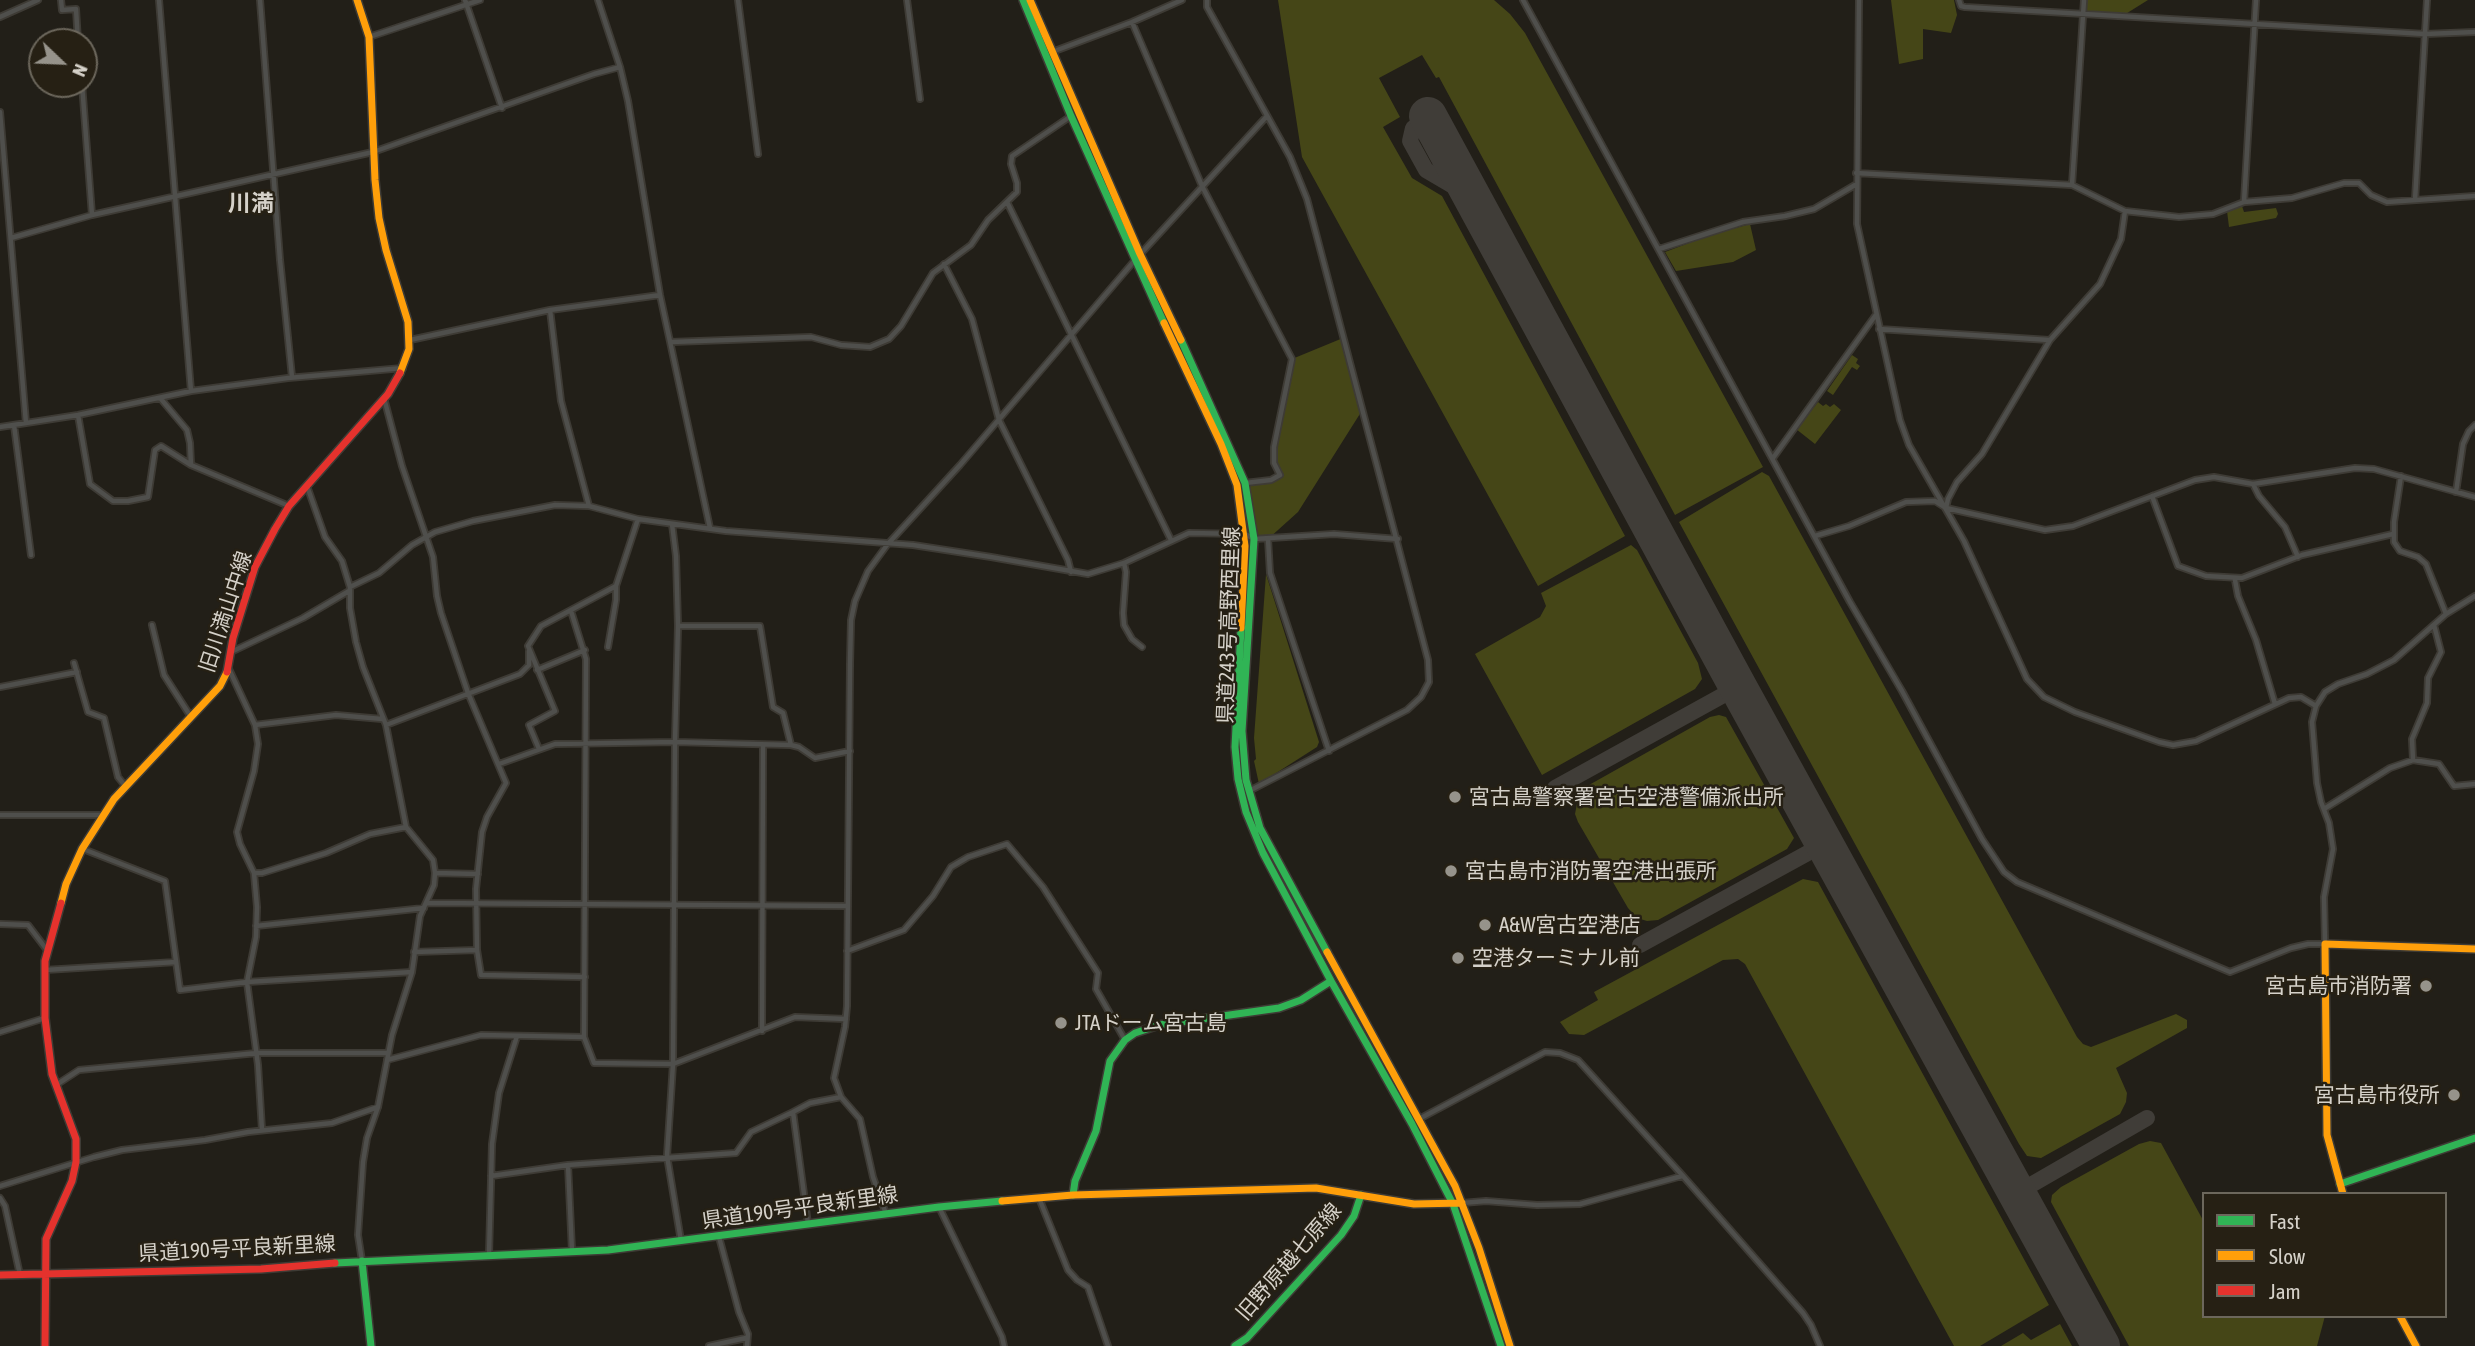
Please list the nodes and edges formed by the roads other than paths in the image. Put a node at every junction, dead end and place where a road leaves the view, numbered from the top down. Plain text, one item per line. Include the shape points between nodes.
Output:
1 (38, 0) edge
2 (61, 0) edge
3 (159, 0) edge
4 (260, 0) edge
5 (357, 0) edge
6 (480, 0) edge
7 (598, 0) edge
8 (738, 0) edge
9 (908, 0) edge
10 (1023, 0) edge
11 (1030, 0) edge
12 (1182, 0) edge
13 (1207, 0) edge
14 (1523, 0) edge
15 (1859, 0) edge
16 (1959, 0) edge
17 (2084, 0) edge
18 (2256, 0) edge
19 (2427, 0) edge
20 (466, 2) edge
21 (2083, 14) junction
22 (0, 18) edge
23 (1132, 22) junction
24 (2255, 24) junction
25 (77, 28) edge
26 (2475, 32) edge
27 (2425, 34) junction
28 (369, 37) junction
29 (1049, 53) junction
30 (620, 67) junction
31 (83, 98) edge
32 (920, 99) dead end
33 (502, 108) junction
34 (0, 112) edge
35 (1071, 116) junction
36 (1267, 116) junction
37 (373, 152) junction
38 (758, 154) dead end
39 (1856, 173) junction
40 (274, 175) junction
41 (1856, 185) junction
42 (1202, 186) junction
43 (2072, 186) junction
44 (2475, 196) edge
45 (176, 197) junction
46 (2415, 200) junction
47 (1007, 202) junction
48 (2244, 202) junction
49 (2125, 211) junction
50 (92, 215) junction
51 (11, 237) junction
52 (1659, 249) junction
53 (1137, 257) junction
54 (944, 264) junction
55 (660, 295) junction
56 (550, 310) junction
57 (1876, 316) junction
58 (1879, 328) junction
59 (1071, 336) junction
60 (410, 340) junction
61 (2050, 341) junction
62 (671, 342) junction
63 (404, 369) junction
64 (292, 377) junction
65 (191, 391) junction
66 (384, 398) junction
67 (161, 399) junction
68 (78, 415) junction
69 (999, 420) junction
70 (26, 423) junction
71 (14, 425) junction
72 (2475, 425) edge
73 (0, 427) edge
74 (1773, 458) junction
75 (191, 465) junction
76 (2401, 476) junction
77 (1245, 483) junction
78 (2253, 484) junction
79 (307, 486) junction
80 (2456, 492) junction
81 (2152, 496) junction
82 (2475, 497) edge
83 (289, 506) junction
84 (589, 506) junction
85 (1946, 508) junction
86 (638, 519) junction
87 (672, 524) junction
88 (710, 528) junction
89 (1245, 534) junction
90 (2393, 534) junction
91 (425, 536) junction
92 (1815, 536) junction
93 (1398, 538) junction
94 (1254, 539) junction
95 (1268, 539) junction
96 (1171, 540) junction
97 (887, 545) junction
98 (31, 555) dead end
99 (2298, 557) junction
100 (1124, 563) junction
101 (1071, 572) junction
102 (2235, 580) junction
103 (616, 586) junction
104 (350, 589) junction
105 (2475, 596) edge
106 (571, 611) junction
107 (2446, 614) junction
108 (2434, 624) junction
109 (152, 625) dead end
110 (678, 626) junction
111 (528, 646) junction
112 (608, 647) dead end
113 (1142, 647) dead end
114 (584, 650) junction
115 (231, 652) junction
116 (74, 663) dead end
117 (229, 669) junction
118 (537, 670) junction
119 (77, 672) junction
120 (0, 687) edge
121 (468, 693) junction
122 (2275, 704) junction
123 (2316, 706) junction
124 (192, 718) junction
125 (382, 719) junction
126 (255, 725) junction
127 (386, 725) junction
128 (675, 742) junction
129 (588, 745) junction
130 (763, 746) junction
131 (791, 746) junction
132 (539, 749) junction
133 (850, 751) junction
134 (1329, 751) junction
135 (2413, 760) junction
136 (499, 764) junction
137 (2475, 784) edge
138 (126, 787) junction
139 (1248, 791) junction
140 (2325, 809) junction
141 (0, 815) edge
142 (103, 815) junction
143 (406, 827) junction
144 (82, 849) junction
145 (254, 873) junction
146 (435, 873) junction
147 (478, 874) junction
148 (476, 905) junction
149 (586, 905) junction
150 (676, 905) junction
151 (761, 905) junction
152 (425, 906) junction
153 (848, 906) junction
154 (0, 924) edge
155 (256, 926) junction
156 (2325, 944) junction
157 (2475, 949) edge
158 (477, 950) junction
159 (48, 951) junction
160 (414, 951) junction
161 (847, 951) junction
162 (176, 962) junction
163 (45, 970) junction
164 (412, 972) junction
165 (585, 977) junction
166 (1331, 981) junction
167 (247, 982) junction
168 (45, 1018) junction
169 (846, 1019) junction
170 (762, 1031) junction
171 (0, 1032) edge
172 (517, 1036) junction
173 (584, 1037) junction
174 (1125, 1040) junction
175 (257, 1052) junction
176 (387, 1053) junction
177 (387, 1060) junction
178 (673, 1064) junction
179 (56, 1085) junction
180 (841, 1097) junction
181 (378, 1107) junction
182 (793, 1112) junction
183 (1419, 1119) junction
184 (262, 1130) junction
185 (2475, 1138) edge
186 (667, 1156) junction
187 (76, 1162) junction
188 (568, 1165) junction
189 (491, 1176) junction
190 (1683, 1176) junction
191 (2340, 1184) junction
192 (0, 1186) edge
193 (2342, 1192) edge
194 (1073, 1195) junction
195 (1361, 1195) junction
196 (1039, 1197) junction
197 (0, 1198) edge
198 (1453, 1203) junction
199 (1462, 1203) junction
200 (939, 1207) junction
201 (886, 1214) junction
202 (808, 1224) junction
203 (719, 1237) junction
204 (681, 1241) junction
205 (572, 1251) junction
206 (489, 1255) junction
207 (362, 1261) junction
208 (44, 1274) junction
209 (0, 1275) edge
210 (20, 1275) junction
211 (2401, 1318) edge
212 (746, 1338) junction
213 (44, 1346) edge
214 (371, 1346) edge
215 (709, 1346) edge
216 (747, 1346) edge
217 (1004, 1346) edge
218 (1108, 1346) edge
219 (1235, 1346) edge
220 (1501, 1346) edge
221 (1510, 1346) edge
222 (1819, 1346) edge
223 (2416, 1346) edge

1 - 22 street
2 - 25 street via 62,10 76,9
3 - 45 street
4 - 40 street
5 - 28 main road, 旧川満山中線
6 - 20 street
7 - 30 street
8 - 38 street
9 - 32 street
10 - 29 main road, 県道243号高野西里線
11 - 29 main road, 県道243号高野西里線
12 - 23 street
13 - 36 street
14 - 52 street
15 - 39 street
16 - 21 street via 1965,7
17 - 21 street
18 - 24 street
19 - 27 street
20 - 28 street
20 - 33 street
21 - 24 street
21 - 43 street
23 - 29 street
23 - 42 street
24 - 27 street
24 - 48 street
26 - 27 street
27 - 46 street
28 - 37 main road, 旧川満山中線
29 - 35 main road, 県道243号高野西里線
29 - 53 main road, 県道243号高野西里線
30 - 33 street
30 - 55 street
31 - 50 street
33 - 37 street
34 - 51 street
35 - 47 street via 1012,156 1017,192
35 - 53 main road, 県道243号高野西里線
36 - 42 street
36 - 93 street via 1307,200
37 - 40 street
37 - 60 main road, 旧川満山中線 via 379,218
39 - 41 street
39 - 43 street
40 - 45 street
40 - 64 street
41 - 52 street via 1814,209 1743,222
41 - 57 street via 1857,224
42 - 53 street
42 - 77 street via 1292,359 1274,447 1280,475 1271,481
43 - 49 street
44 - 46 street
45 - 50 street
45 - 65 street
46 - 48 street via 2387,202 2354,182 2292,198
47 - 54 street via 971,245
47 - 59 street
48 - 49 street via 2195,216
49 - 61 street via 2121,239 2100,284
50 - 51 street
51 - 70 street
52 - 74 street
53 - 59 street
53 - 77 main road, 県道243号高野西里線 via 1214,409
53 - 89 main road, 県道243号高野西里線 via 1230,464 1241,498
54 - 62 street via 933,273 901,326 889,339 870,347 811,337
54 - 69 street via 972,319
55 - 56 street
55 - 62 street
56 - 60 street
56 - 84 street via 561,401
57 - 58 street
57 - 74 street
58 - 61 street
58 - 85 street via 1904,435
59 - 69 street
59 - 96 street
60 - 63 main road, 旧川満山中線
61 - 85 street via 1982,454 1957,482
62 - 88 street
63 - 64 street
63 - 66 main road, 旧川満山中線
64 - 65 street
65 - 67 street
66 - 79 main road, 旧川満山中線
66 - 91 street
67 - 68 street
67 - 75 street via 187,430
68 - 70 street
68 - 75 street via 90,484 113,501 148,497 155,450 161,446
69 - 97 street
69 - 101 street
70 - 71 street
71 - 73 street
71 - 98 street
72 - 80 street via 2463,444
74 - 92 street
75 - 83 street
76 - 78 street via 2355,468
76 - 80 street
76 - 90 street
77 - 94 main road, 県道243号高野西里線
78 - 81 street via 2195,480
78 - 99 street via 2285,527
79 - 83 main road, 旧川満山中線
79 - 104 street
80 - 82 street
81 - 85 street via 2073,526 2045,530
81 - 102 street via 2178,566
83 - 115 main road, 旧川満山中線 via 255,567
84 - 86 street
84 - 91 street via 555,505
85 - 92 street via 1935,501 1906,502
85 - 122 street via 2028,679 2044,697 2173,745 2196,741
86 - 87 street
86 - 103 street
87 - 88 street
87 - 110 street
88 - 97 street
89 - 94 street
89 - 96 street via 1189,533
89 - 166 main road, 県道243号高野西里線 via 1235,732 1238,779 1254,833
90 - 99 street
90 - 107 street via 2400,551 2426,564
91 - 104 street via 379,573
91 - 121 street via 433,557 441,613
92 - 156 street via 1991,854 2011,878 2230,972 2291,948
93 - 95 street via 1334,534
93 - 134 street via 1428,660 1429,682 1407,710
94 - 95 street
94 - 139 main road, 県道243号高野西里線 via 1242,732
95 - 134 street via 1270,573
96 - 100 street
97 - 101 street via 913,545
97 - 133 street via 862,583 851,620
99 - 102 street
100 - 101 street via 1098,573
100 - 113 street via 1124,625
102 - 122 street
103 - 106 street
103 - 112 street
104 - 115 street
104 - 125 street via 363,667
105 - 107 street
106 - 111 street via 541,626
106 - 114 street
107 - 108 street
108 - 123 street via 2394,660 2337,684
108 - 135 street via 2441,652 2428,678 2426,707 2412,739
109 - 124 street via 164,675
110 - 128 street
110 - 131 street via 760,626 773,708 783,713
111 - 118 street
111 - 121 street via 529,665 520,674
114 - 118 street
114 - 129 street
115 - 117 main road, 旧川満山中線
116 - 119 street
117 - 124 main road, 旧川満山中線
117 - 126 street
118 - 132 street via 555,711 529,725
119 - 120 street
119 - 138 street via 88,712 104,718 118,777
121 - 127 street
121 - 136 street
122 - 123 street via 2294,696
123 - 140 street via 2312,722 2315,762
124 - 138 main road, 旧川満山中線
125 - 126 street via 336,715
125 - 127 street
126 - 145 street via 254,771 237,832
127 - 143 street
128 - 129 street
128 - 130 street
128 - 150 street
129 - 132 street via 555,744
129 - 149 street
130 - 131 street
130 - 151 street
131 - 133 street via 815,758
132 - 136 street
133 - 153 street
134 - 139 street
135 - 137 street via 2439,764 2454,786
135 - 140 street via 2390,768
136 - 147 street via 506,783 485,824
138 - 142 main road, 旧川満山中線
139 - 183 main road, 県道243号高野西里線 via 1273,855
140 - 156 street via 2333,849 2324,897
141 - 142 street
142 - 144 main road, 旧川満山中線
143 - 145 street via 370,834
143 - 146 street via 433,860
144 - 159 main road, 旧川満山中線 via 66,884
144 - 162 street via 165,881
145 - 155 street
146 - 147 street
146 - 152 street
147 - 148 street
148 - 149 street
148 - 152 street
148 - 158 street
149 - 150 street
149 - 165 street
150 - 151 street
150 - 178 street
151 - 153 street
151 - 170 street
152 - 155 street
152 - 160 street
153 - 161 street
154 - 159 street via 28,925
155 - 167 street
156 - 157 main road
156 - 191 main road via 2328,1135
158 - 160 street
158 - 165 street via 481,975
159 - 163 main road, 旧川満山中線
160 - 164 street
161 - 169 street
161 - 174 street via 904,930 951,867 1007,844 1042,887 1098,973 1096,989
162 - 163 street
162 - 167 street via 180,989
163 - 168 main road, 旧川満山中線
164 - 167 street
164 - 176 street
165 - 173 street
166 - 174 main road via 1279,1008 1159,1025
166 - 198 main road, 県道243号高野西里線
167 - 175 street
168 - 171 street
168 - 179 main road, 旧川満山中線
169 - 170 street via 795,1017
169 - 180 street via 834,1078
170 - 178 street
172 - 173 street
172 - 177 street via 481,1035
172 - 189 street via 499,1093
173 - 178 street via 594,1063
174 - 194 main road via 1110,1061 1096,1131
175 - 176 street
175 - 179 street via 79,1070
175 - 184 street
176 - 177 street
177 - 181 street
178 - 186 street
179 - 187 main road, 旧川満山中線 via 76,1139
180 - 182 street via 810,1103
180 - 201 street via 860,1119
181 - 184 street via 332,1123
181 - 207 street via 363,1161 358,1235
182 - 186 street via 751,1132 736,1153
182 - 202 street
183 - 190 street via 1527,1060 1545,1052 1560,1053 1578,1060
183 - 199 main road, 県道243号高野西里線
184 - 187 street via 122,1150
185 - 191 main road
186 - 188 street
186 - 204 street
187 - 192 street
187 - 208 main road, 旧川満山中線 via 46,1238
188 - 189 street
188 - 205 street
189 - 206 street
190 - 199 street via 1580,1204
190 - 222 street via 1803,1313
191 - 193 main road
194 - 195 main road, 県道190号平良新里線 via 1316,1188
194 - 196 main road, 県道190号平良新里線
195 - 198 main road, 県道190号平良新里線 via 1414,1204
195 - 219 main road, 旧野原越七原線 via 1341,1235
196 - 200 main road, 県道190号平良新里線
196 - 218 street via 1068,1270 1088,1287
197 - 210 street
198 - 199 main road, 県道190号平良新里線
198 - 220 main road
199 - 221 main road
200 - 201 main road, 県道190号平良新里線
200 - 217 street
201 - 202 main road, 県道190号平良新里線
202 - 203 main road, 県道190号平良新里線
203 - 204 main road, 県道190号平良新里線
203 - 212 street
204 - 205 main road, 県道190号平良新里線
205 - 206 main road, 県道190号平良新里線
206 - 207 main road, 県道190号平良新里線
207 - 208 main road, 県道190号平良新里線 via 261,1269
207 - 214 main road
208 - 210 main road, 県道190号平良新里線
208 - 213 main road, 旧川満山中線
209 - 210 main road, 県道190号平良新里線
211 - 223 main road
212 - 215 street
212 - 216 street

